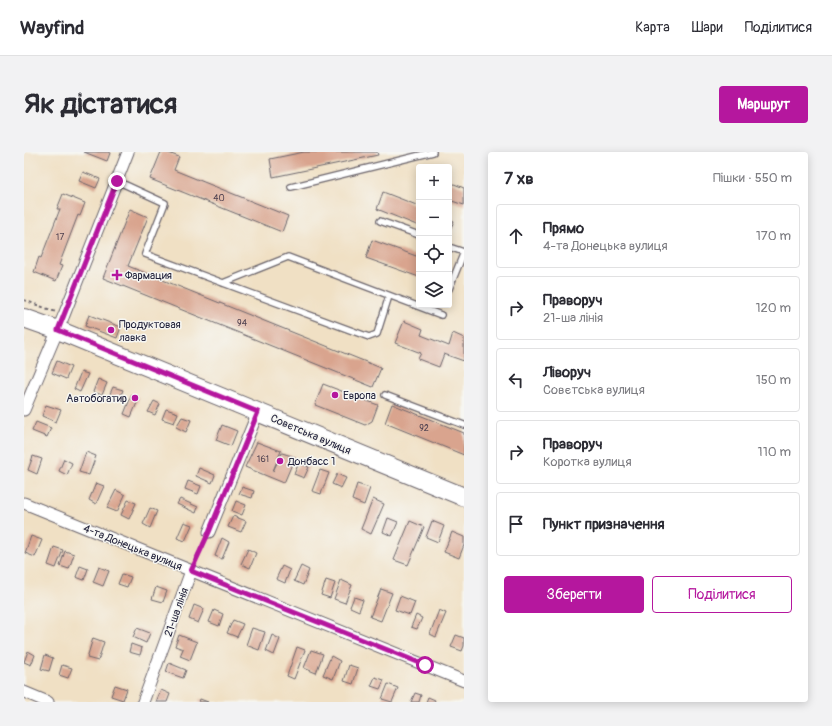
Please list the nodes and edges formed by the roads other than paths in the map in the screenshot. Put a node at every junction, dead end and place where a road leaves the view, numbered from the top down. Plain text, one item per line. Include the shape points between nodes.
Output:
1 (128, 152) edge
2 (433, 152) edge
3 (117, 181) junction
4 (291, 187) dead end
5 (380, 221) dead end
6 (416, 234) edge
7 (452, 248) edge
8 (452, 281) edge
9 (223, 283) junction
10 (389, 296) junction
11 (441, 315) dead end
12 (24, 318) edge
13 (61, 323) junction
14 (385, 395) dead end
15 (24, 410) edge
16 (258, 412) junction
17 (464, 425) edge
18 (464, 497) edge
19 (24, 503) edge
20 (209, 532) road end
21 (191, 571) junction
22 (464, 681) edge
23 (24, 692) edge
24 (48, 702) edge
25 (143, 702) edge

1 - 3 street
2 - 4 lane
3 - 9 lane via 165,203 145,254
3 - 13 street
5 - 6 lane
7 - 8 lane via 464,252
9 - 10 lane via 288,257
9 - 10 lane via 369,337 377,334
10 - 11 lane
12 - 13 main road, Совєтська вулиця
13 - 15 street
13 - 16 main road, Совєтська вулиця
14 - 17 lane
16 - 18 main road, Совєтська вулиця
16 - 20 street
19 - 21 street, 4-та Донецька вулиця
21 - 22 street, 4-та Донецька вулиця
21 - 25 street, 21-ша лінія
23 - 24 street

